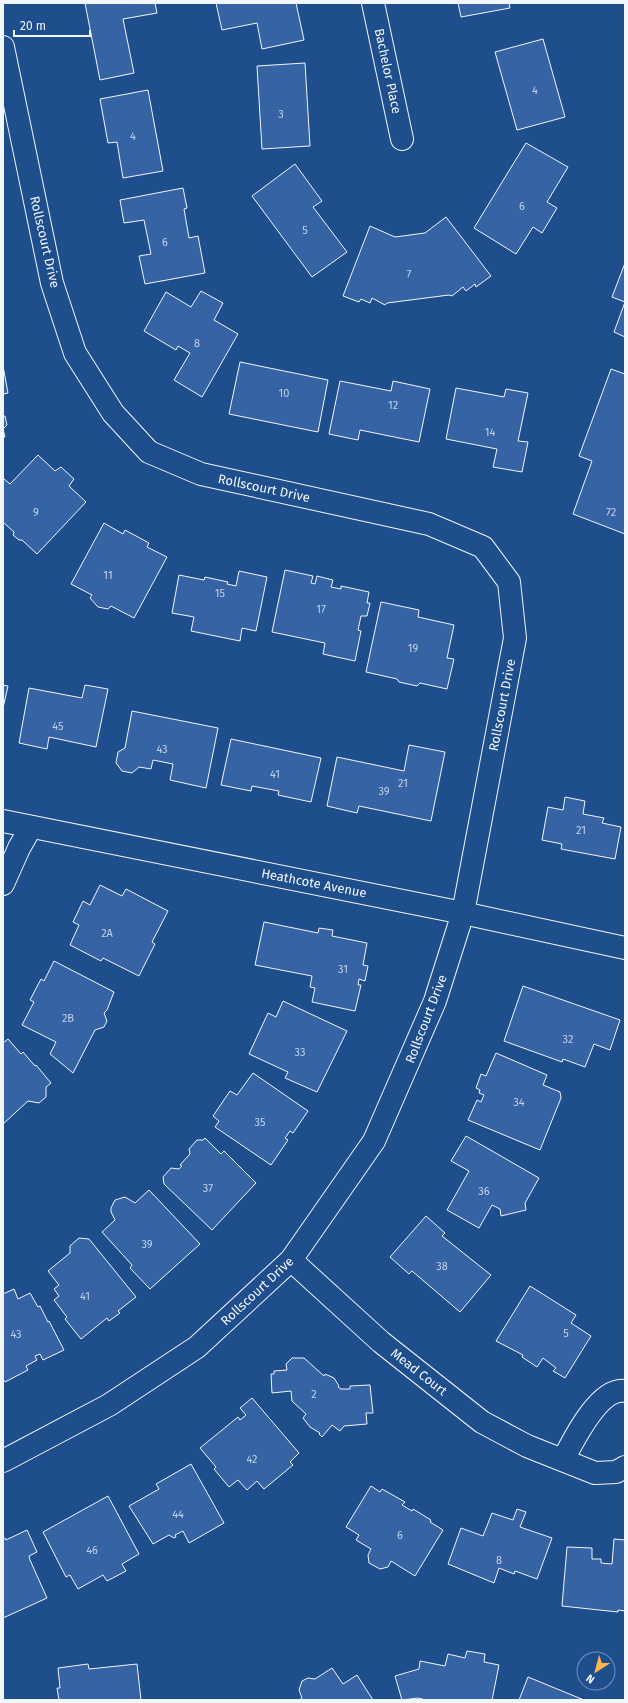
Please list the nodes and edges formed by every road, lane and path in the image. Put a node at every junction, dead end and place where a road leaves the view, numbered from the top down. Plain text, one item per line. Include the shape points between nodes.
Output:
1 (373, 3) edge
2 (3, 47) edge
3 (402, 139) dead end
4 (3, 821) edge
5 (31, 827) junction
6 (3, 884) edge
7 (464, 913) junction
8 (625, 948) edge
9 (291, 1260) junction
10 (625, 1391) edge
11 (564, 1460) junction
12 (3, 1461) edge
13 (625, 1467) edge

1 - 3 street, Bachelor Place
2 - 7 street, Rollscourt Drive via 52,282 75,354 113,413 149,452 201,474 429,524 483,547 509,582 515,638
4 - 5 street, Heathcote Avenue
5 - 6 street
5 - 7 street, Heathcote Avenue
7 - 8 street, Heathcote Avenue
7 - 9 street, Rollscourt Drive via 435,1001 374,1141
9 - 11 street, Mead Court via 381,1342 482,1422 527,1446
9 - 12 street, Rollscourt Drive via 197,1347 109,1405
10 - 11 street via 618,1390 594,1410 577,1433
11 - 13 street, Mead Court via 595,1474 616,1472

